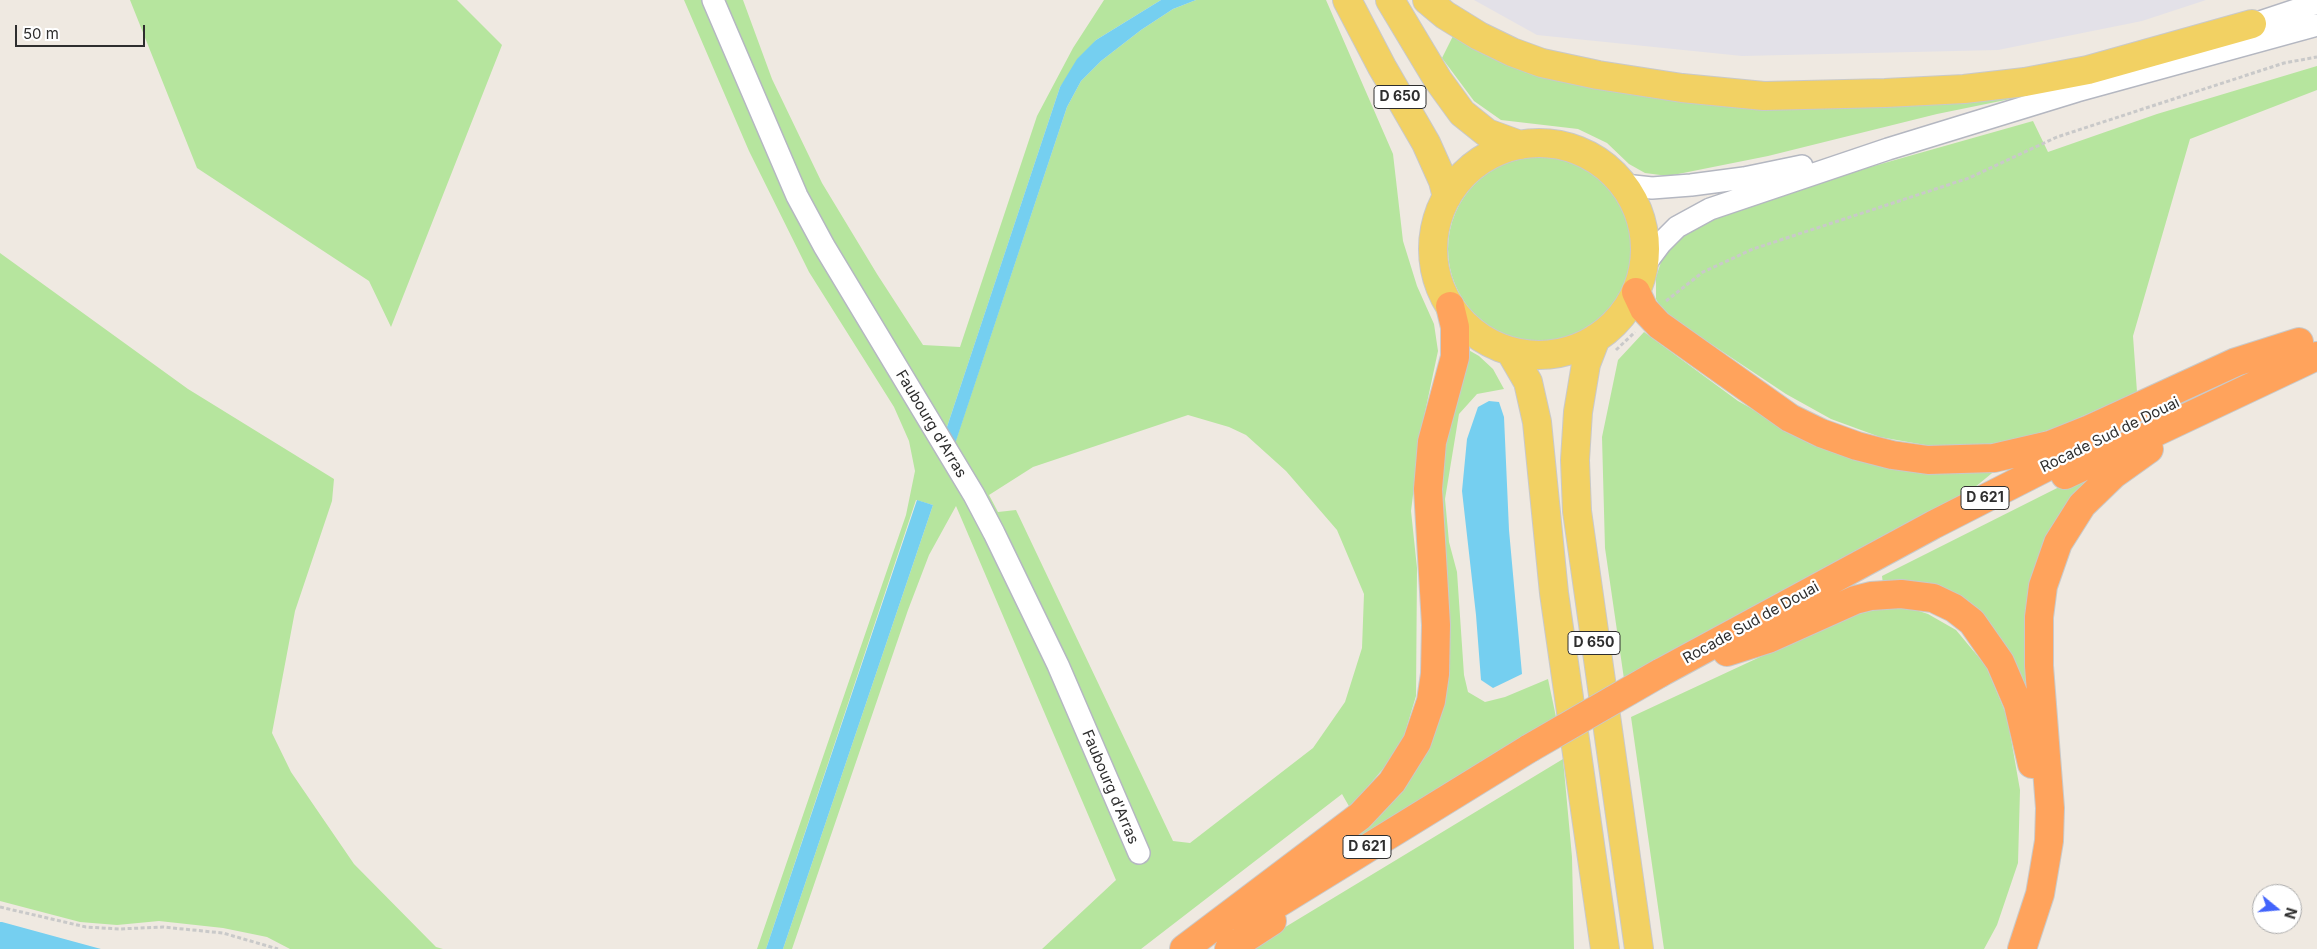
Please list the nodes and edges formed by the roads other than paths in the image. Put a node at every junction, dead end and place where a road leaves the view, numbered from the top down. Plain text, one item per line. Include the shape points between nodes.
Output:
1 (713, 0) edge
2 (1347, 0) edge
3 (1390, 0) edge
4 (1427, 0) edge
5 (2317, 3) edge
6 (2317, 25) edge
7 (2258, 32) junction
8 (1520, 145) junction
9 (1888, 148) junction
10 (1624, 185) junction
11 (1447, 197) junction
12 (1639, 280) junction
13 (1450, 306) junction
14 (2311, 344) edge
15 (1604, 346) junction
16 (1510, 351) junction
17 (2291, 368) junction
18 (1727, 652) junction
19 (1661, 681) junction
20 (1530, 756) junction
21 (1139, 853) dead end
22 (1184, 949) edge
23 (1206, 949) edge
24 (1229, 949) edge
25 (1605, 949) edge
26 (1639, 949) edge
27 (2006, 949) edge
28 (2022, 949) edge

1 - 21 street, Faubourg d'Arras via 797,196 994,533 1058,665
2 - 11 main road, D 650 via 1426,143 1444,181
3 - 8 main road, D 650 via 1462,113 1487,132
4 - 7 main road via 1479,36 1542,63 1682,88 1764,96 1885,94 2025,82
5 - 7 street
6 - 7 street
7 - 9 street
8 - 10 main road via 1559,145 1584,152 1606,166
8 - 11 main road via 1478,163 1462,176
9 - 10 street via 1724,181 1664,187
9 - 12 street via 1697,215 1667,236
10 - 12 main road via 1636,206 1643,230
11 - 13 main road via 1437,221 1434,259 1439,284
12 - 14 highway via 1650,316 1759,398 1798,422 1838,440 1874,451 1928,460 1994,458 2050,445 2236,362
12 - 15 main road
13 - 16 main road via 1476,334
13 - 22 highway via 1455,327 1455,357 1432,442 1428,489 1436,625 1435,674 1431,701 1417,742 1392,782 1360,816
14 - 17 highway, Rocade Sud de Douai / D 621
14 - 19 highway, Rocade Sud de Douai / D 621 via 1959,511
15 - 16 main road via 1548,354
15 - 26 main road, D 650 via 1586,364 1574,460 1577,511
16 - 25 main road, D 650 via 1528,382 1538,422 1554,593
17 - 18 highway, Rocade Sud de Douai / D 621 via 2046,484
17 - 28 highway via 2120,469 2082,505 2058,543 2043,586 2039,617 2049,841 2040,894
18 - 19 highway, Rocade Sud de Douai / D 621
18 - 27 highway via 1768,639 1854,600 1886,594 1933,598 1972,622 2000,662 2013,689 2034,774 2036,823 2030,872
19 - 20 highway, Rocade Sud de Douai / D 621
20 - 23 highway, Rocade Sud de Douai / D 621
20 - 24 highway, Rocade Sud de Douai / D 621

